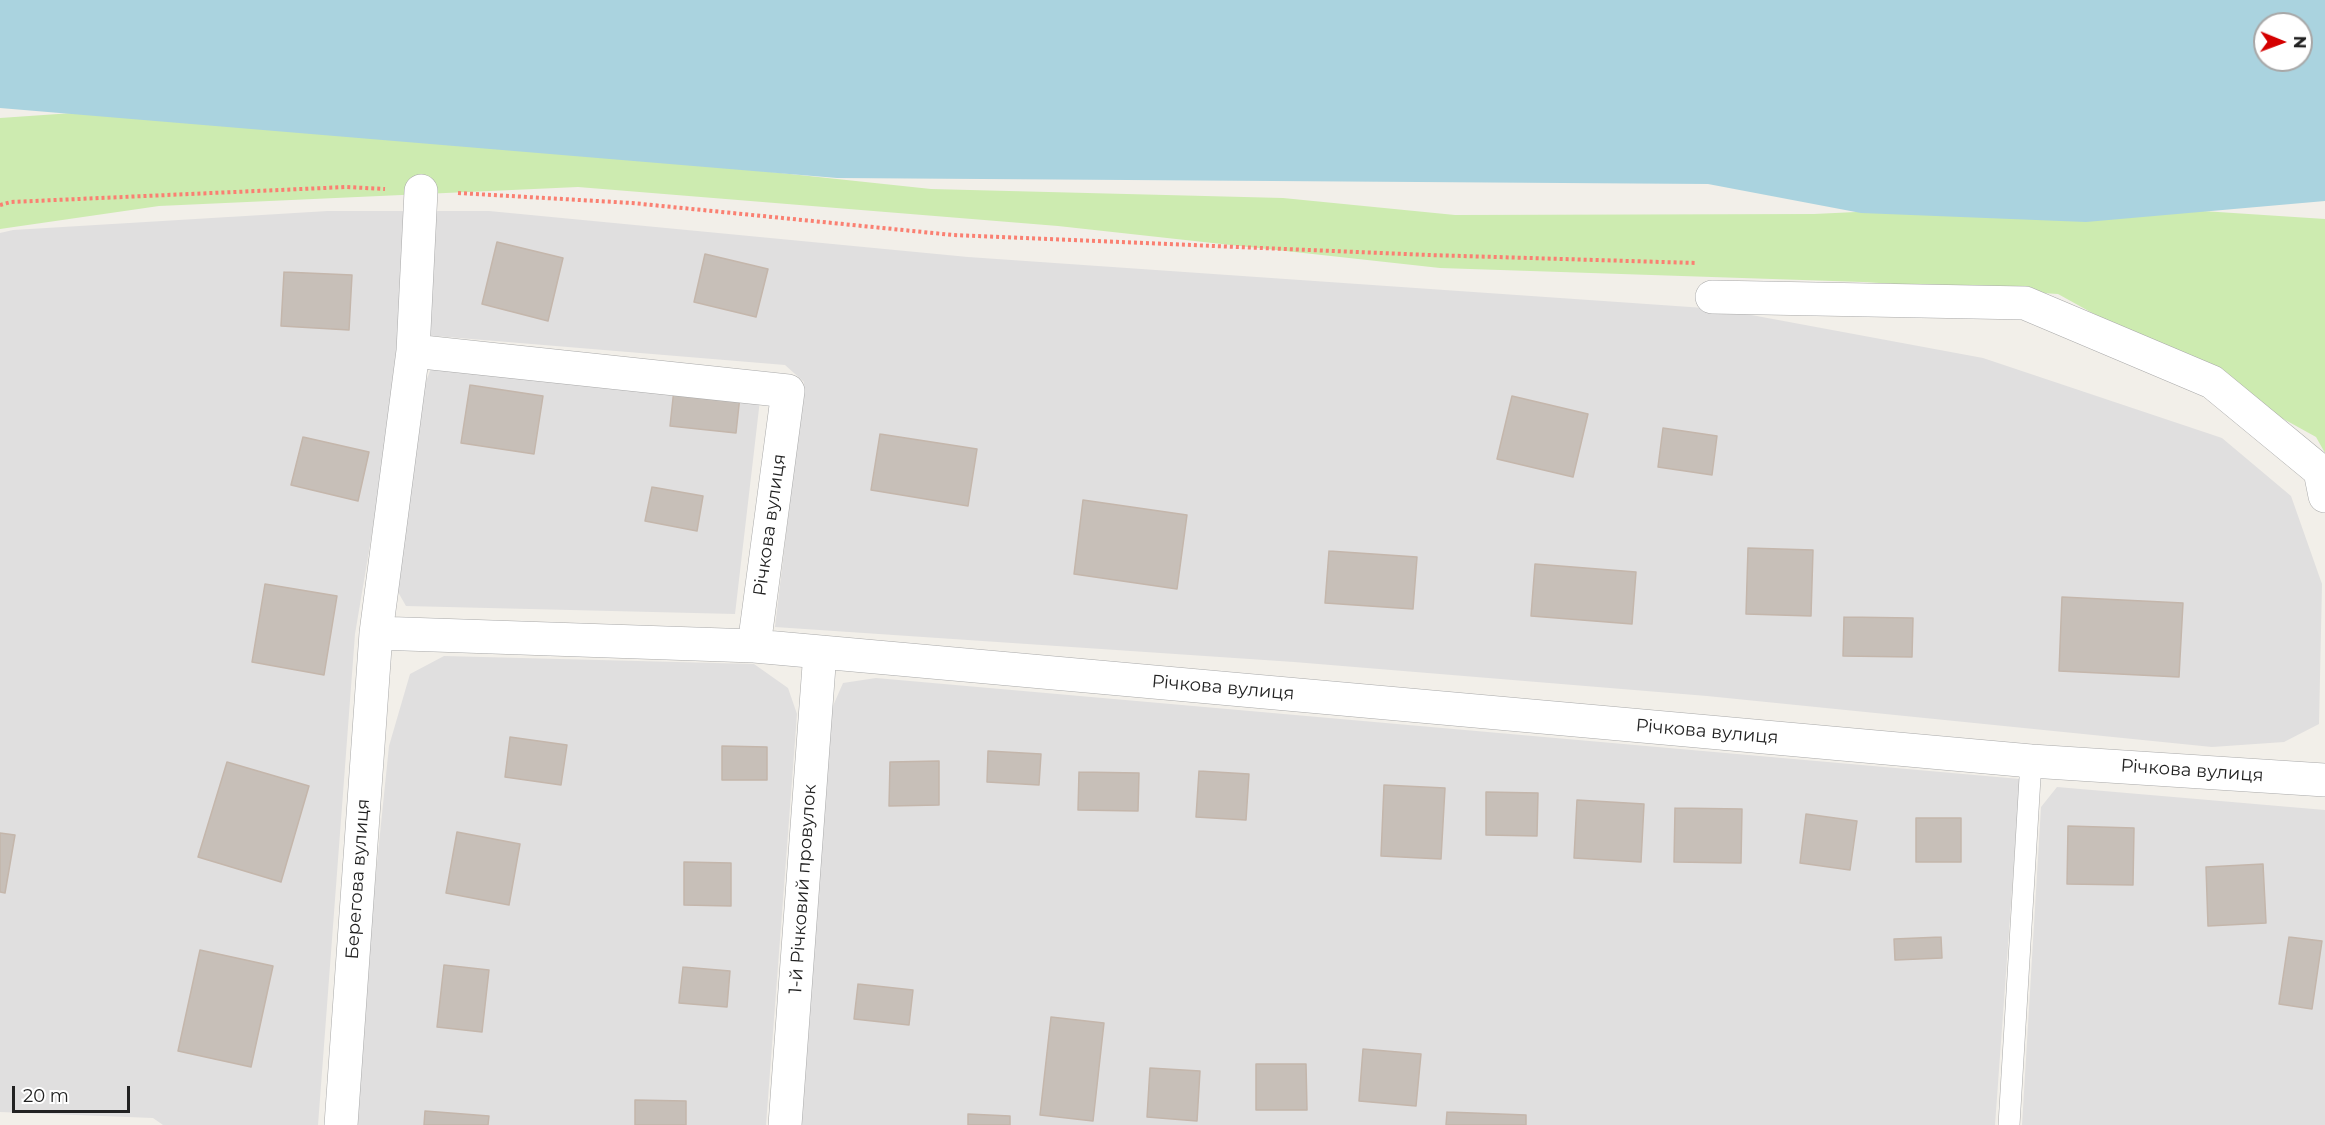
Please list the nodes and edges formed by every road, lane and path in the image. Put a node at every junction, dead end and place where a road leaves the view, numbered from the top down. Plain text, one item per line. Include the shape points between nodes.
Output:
1 (421, 191) junction
2 (0, 205) edge
3 (1700, 263) dead end
4 (1712, 297) dead end
5 (413, 351) junction
6 (2325, 496) edge
7 (376, 633) junction
8 (754, 646) junction
9 (820, 652) junction
10 (2031, 761) junction
11 (2325, 780) edge
12 (341, 1125) edge
13 (785, 1125) edge
14 (2009, 1125) edge

1 - 2 path via 346,187
1 - 3 path via 632,203 953,235
1 - 5 street, Берегова вулиця
4 - 6 street via 2025,303 2212,382 2320,471
5 - 7 street, Берегова вулиця
5 - 8 street, Річкова вулиця via 788,391
7 - 8 street
7 - 12 street, Берегова вулиця
8 - 9 street, Річкова вулиця
9 - 10 street, Річкова вулиця
9 - 13 street, 1-й Річковий провулок
10 - 11 street, Річкова вулиця
10 - 14 lane

